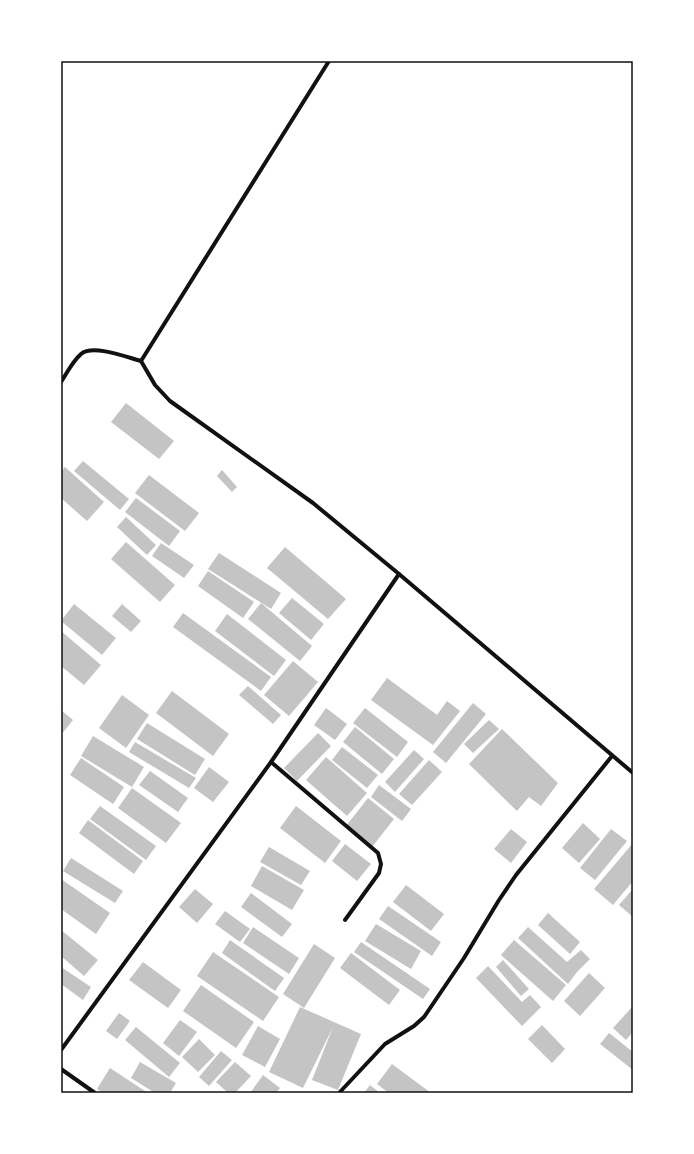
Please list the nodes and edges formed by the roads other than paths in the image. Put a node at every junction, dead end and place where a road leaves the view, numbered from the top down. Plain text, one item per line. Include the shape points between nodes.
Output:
1 (329, 61) edge
2 (141, 361) junction
3 (61, 382) edge
4 (399, 574) junction
5 (612, 756) junction
6 (271, 762) junction
7 (633, 773) edge
8 (345, 920) dead end
9 (61, 1050) edge
10 (61, 1069) edge
11 (95, 1093) edge
12 (339, 1093) edge

1 - 2 street
2 - 3 street via 95,349 82,353 71,364
2 - 4 street via 155,385 170,401 313,503
4 - 5 street
4 - 6 street
5 - 7 street
5 - 12 street via 516,875 424,1017 385,1044
6 - 8 street via 378,853 381,864 378,873
6 - 9 street
10 - 11 street

